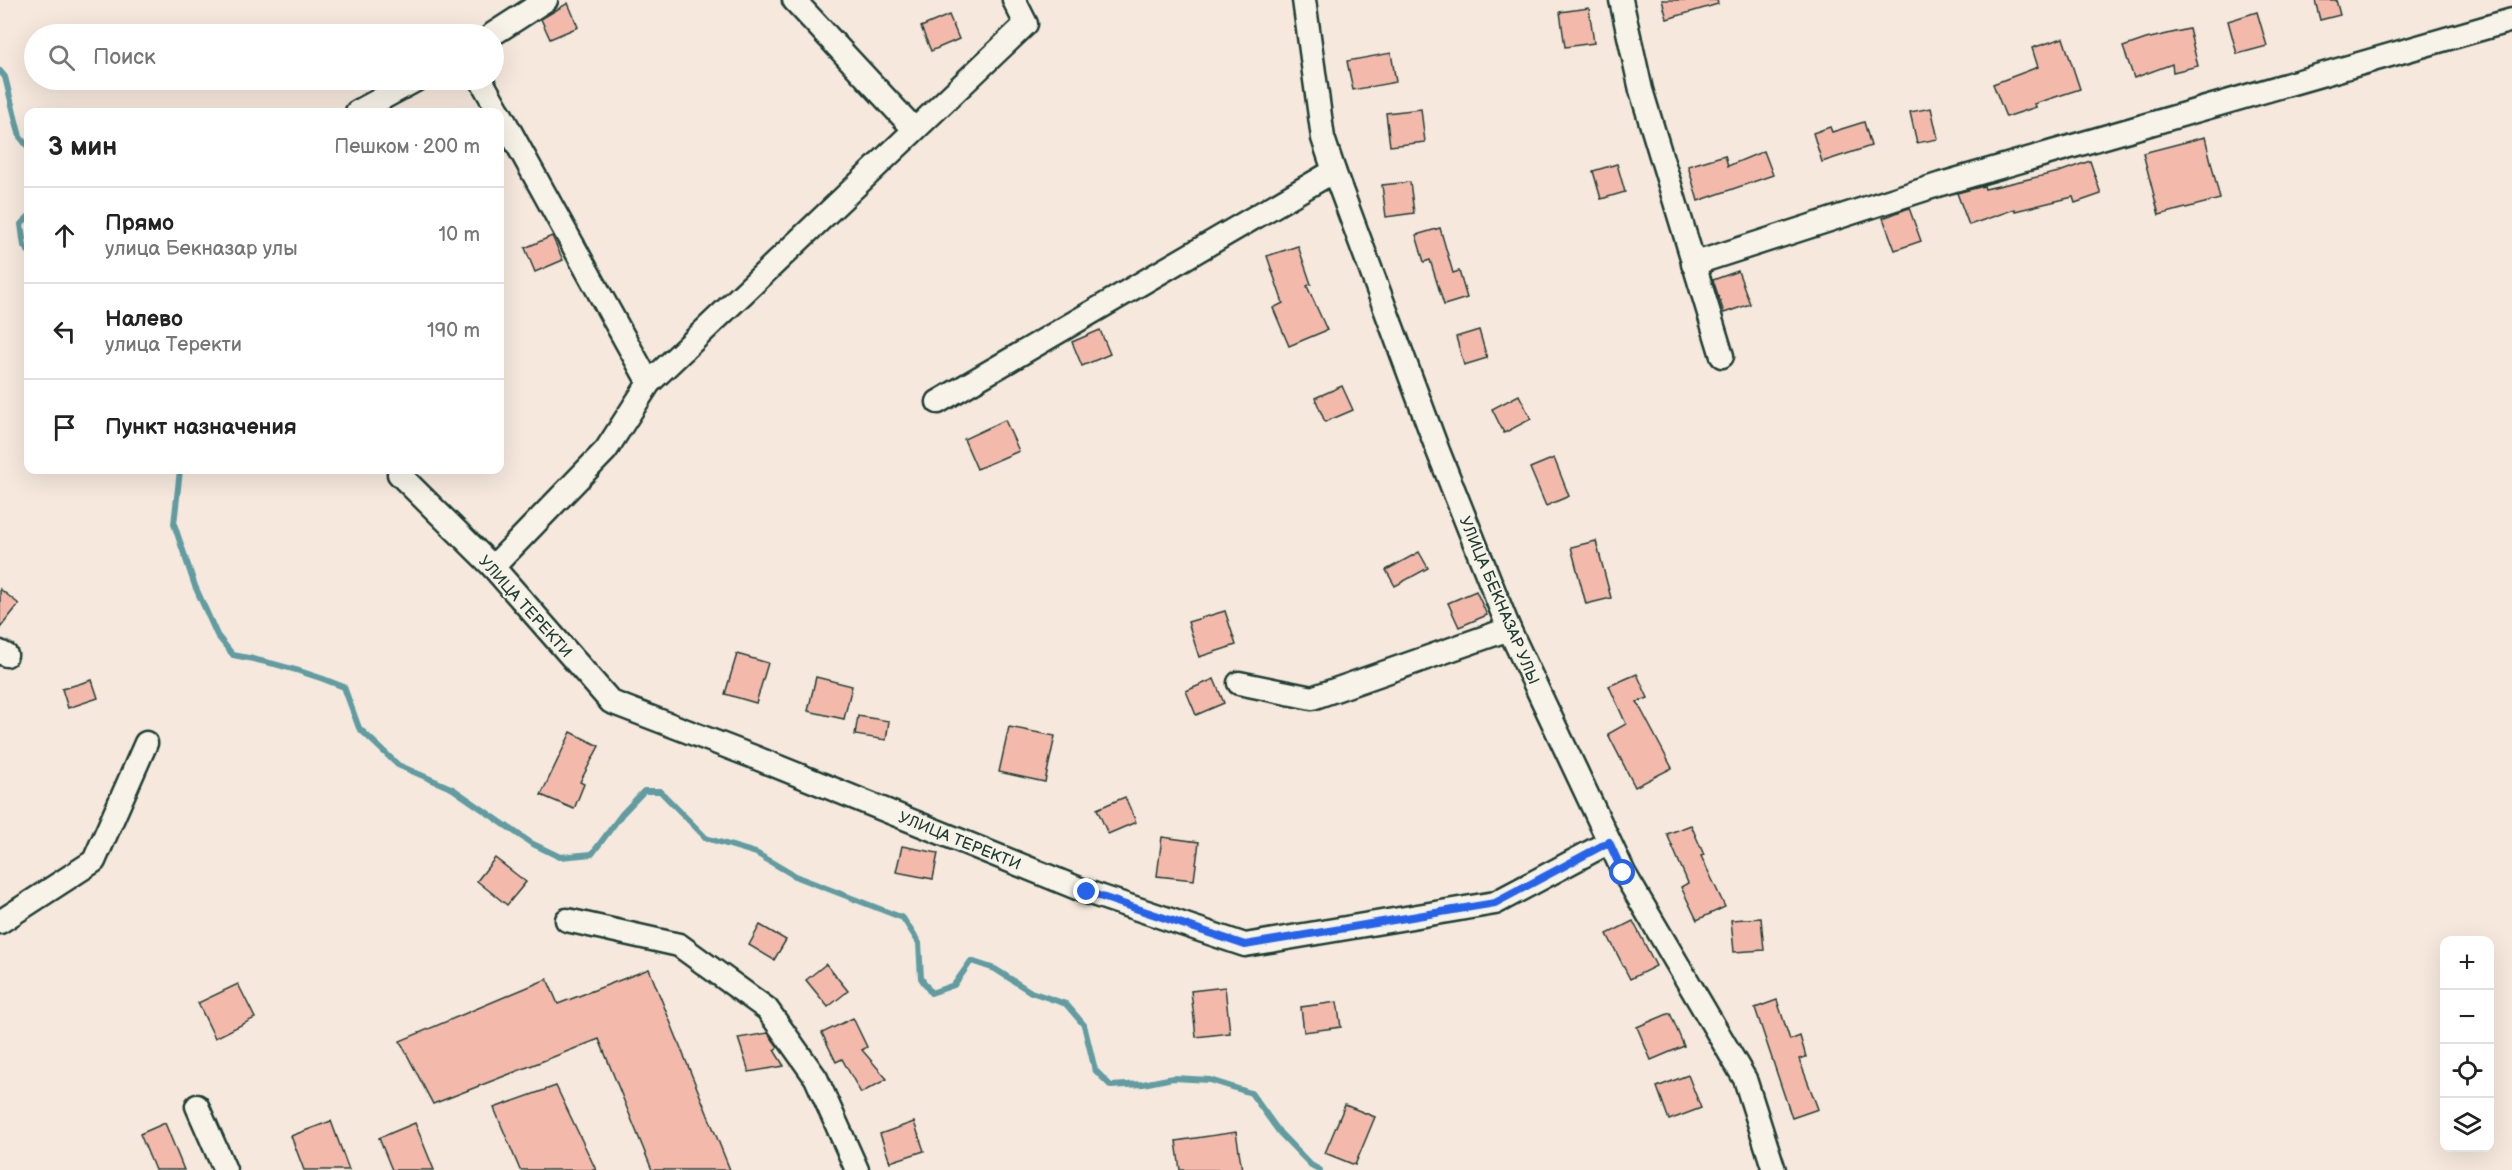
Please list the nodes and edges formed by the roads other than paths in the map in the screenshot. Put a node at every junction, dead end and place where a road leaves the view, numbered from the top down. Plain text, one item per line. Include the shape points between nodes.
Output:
1 (546, 0) edge
2 (794, 0) edge
3 (1014, 0) edge
4 (1304, 0) edge
5 (1621, 0) edge
6 (2512, 20) edge
7 (504, 27) edge
8 (398, 90) edge
9 (486, 90) edge
10 (364, 108) edge
11 (496, 108) edge
12 (504, 122) edge
13 (914, 129) junction
14 (1334, 171) junction
15 (1693, 264) junction
16 (1722, 356) dead end
17 (649, 383) junction
18 (938, 402) dead end
19 (399, 474) dead end
20 (493, 567) junction
21 (1509, 629) junction
22 (1239, 683) dead end
23 (146, 743) dead end
24 (1609, 842) junction
25 (567, 920) dead end
26 (0, 922) edge
27 (197, 1106) dead end
28 (225, 1170) edge
29 (857, 1170) edge
30 (1774, 1170) edge

1 - 7 street
2 - 13 street
3 - 13 street via 1026,24
4 - 14 street, УЛИЦА БЕКНАЗАР УЛЫ via 1323,138
5 - 15 street via 1641,90
6 - 15 street via 1941,184
8 - 10 street
9 - 11 street
12 - 17 street
13 - 17 street
14 - 18 street
14 - 21 street, УЛИЦА БЕКНАЗАР УЛЫ
15 - 16 street
17 - 20 street via 606,450
19 - 20 street, УЛИЦА ТЕРЕКТИ
20 - 24 street, УЛИЦА ТЕРЕКТИ via 611,702 1087,892 1245,945 1495,903
21 - 22 street via 1312,698
21 - 24 street, УЛИЦА БЕКНАЗАР УЛЫ
23 - 26 street via 94,861
24 - 30 street, УЛИЦА БЕКНАЗАР УЛЫ via 1623,873 1745,1079
25 - 29 street via 679,945 767,1009 816,1078
27 - 28 street

